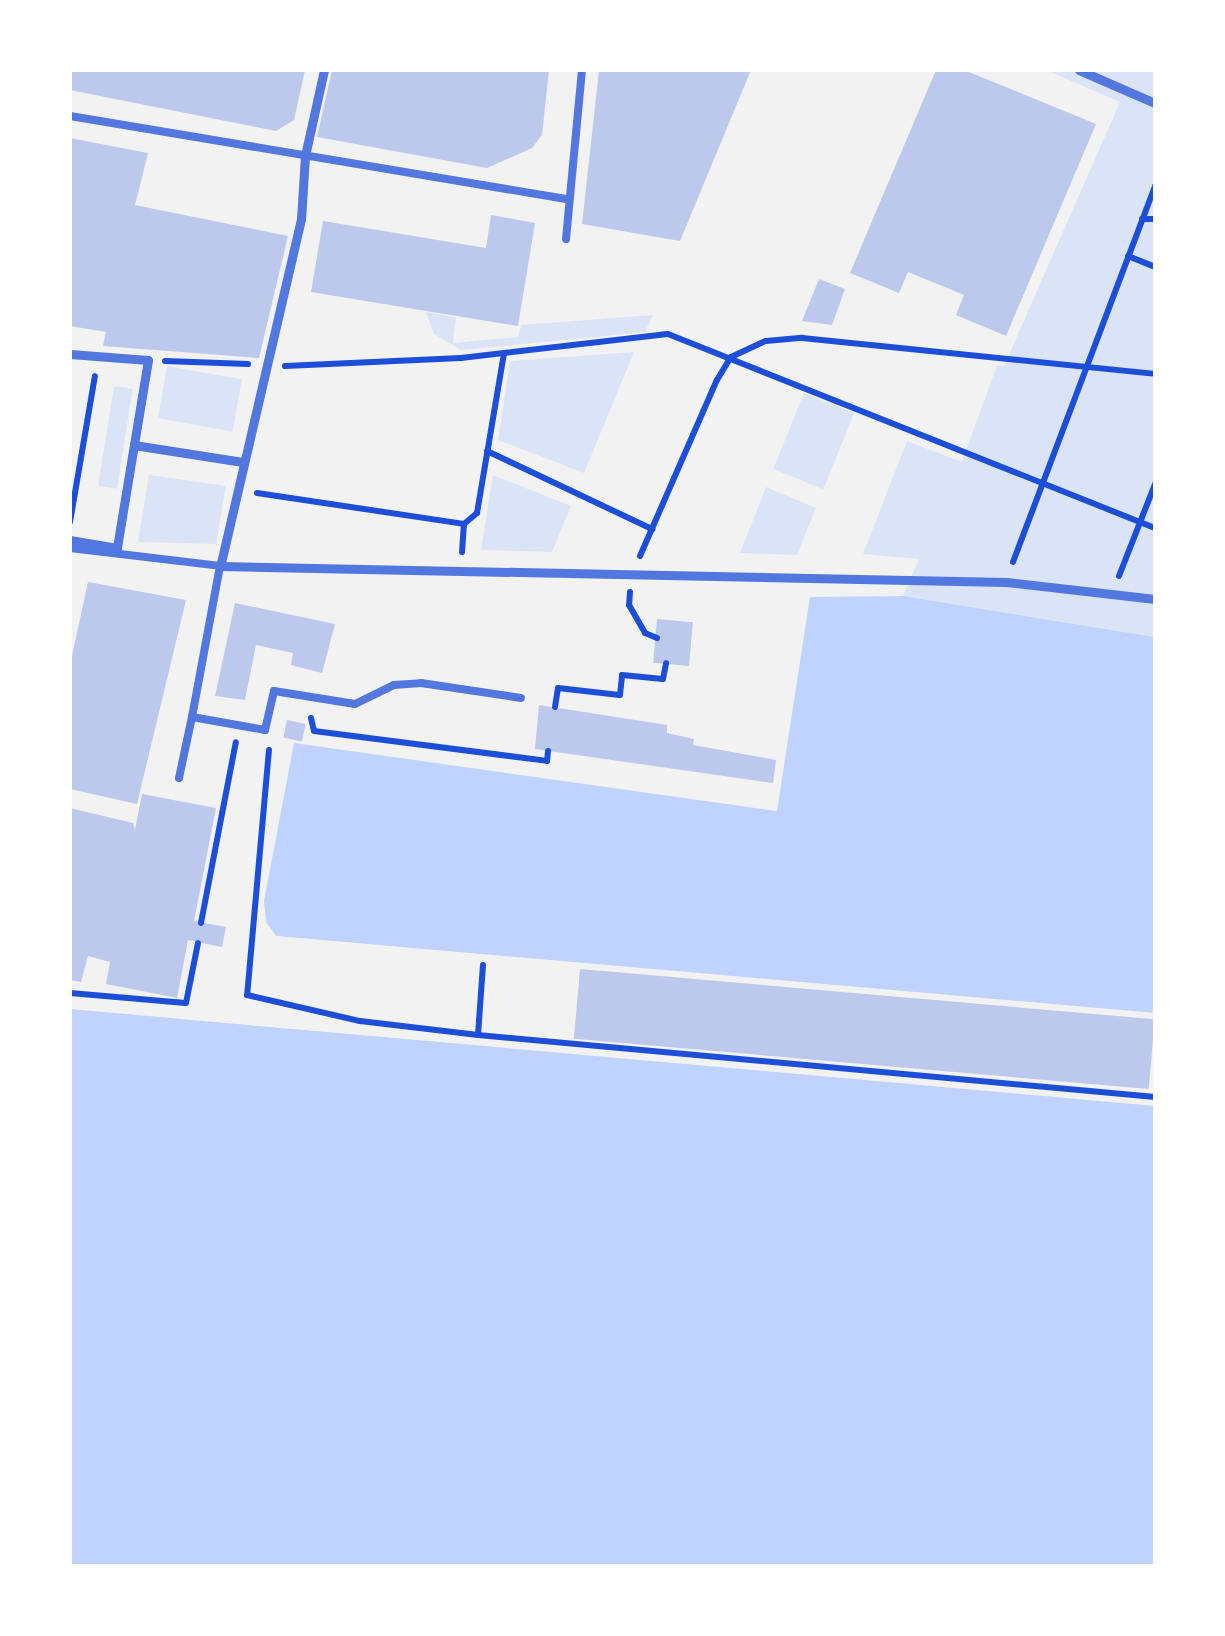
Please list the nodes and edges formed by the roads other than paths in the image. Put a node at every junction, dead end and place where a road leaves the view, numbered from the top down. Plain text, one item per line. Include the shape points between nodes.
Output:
1 (324, 70) edge
2 (582, 70) edge
3 (1079, 70) edge
4 (1155, 103) edge
5 (70, 116) edge
6 (305, 156) junction
7 (566, 200) junction
8 (566, 239) dead end
9 (70, 354) edge
10 (134, 445) junction
11 (243, 462) junction
12 (70, 544) edge
13 (220, 566) junction
14 (1155, 599) edge
15 (521, 698) dead end
16 (192, 718) junction
17 (178, 778) dead end

1 - 6 street
2 - 7 lane
3 - 4 street
5 - 6 lane
6 - 7 lane
6 - 11 street via 301,219
7 - 8 lane
9 - 10 street via 148,360
10 - 11 street
10 - 12 street via 117,548
11 - 13 street
12 - 13 lane
13 - 14 street via 1006,582
13 - 16 lane
15 - 16 lane via 421,683 394,685 355,704 274,691 266,730
16 - 17 lane

